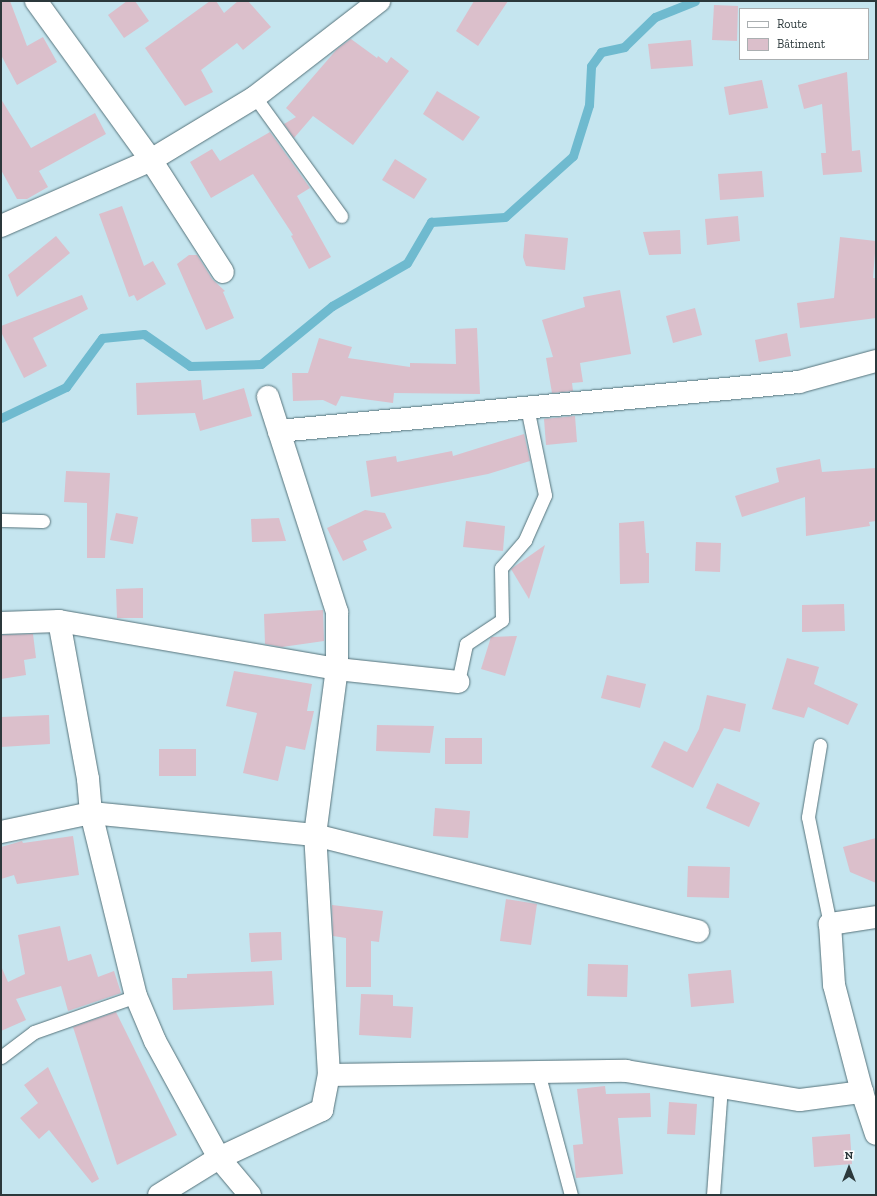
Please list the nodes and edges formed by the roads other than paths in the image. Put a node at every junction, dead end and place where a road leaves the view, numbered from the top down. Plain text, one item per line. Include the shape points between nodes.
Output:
1 (36, 1) edge
2 (379, 1) edge
3 (255, 97) junction
4 (151, 160) junction
5 (341, 216) dead end
6 (1, 226) edge
7 (223, 272) dead end
8 (876, 361) edge
9 (268, 397) dead end
10 (527, 407) junction
11 (279, 431) junction
12 (1, 520) edge
13 (43, 521) dead end
14 (59, 621) junction
15 (1, 623) edge
16 (337, 669) junction
17 (458, 682) joint
18 (820, 745) dead end
19 (91, 813) junction
20 (1, 832) edge
21 (315, 835) junction
22 (876, 917) edge
23 (830, 924) junction
24 (698, 931) dead end
25 (136, 996) junction
26 (1, 1057) edge
27 (538, 1072) junction
28 (329, 1075) junction
29 (721, 1087) junction
30 (862, 1092) junction
31 (876, 1134) edge
32 (219, 1158) junction
33 (159, 1195) edge
34 (250, 1195) edge
35 (571, 1195) edge
36 (713, 1195) edge

1 - 4 street
2 - 3 street
3 - 4 street
3 - 5 lane
4 - 6 street
4 - 7 street
8 - 10 street via 799,382
9 - 11 street
10 - 11 street
10 - 17 lane via 545,495 525,540 501,568 502,620 466,644
11 - 16 street via 337,612
12 - 13 lane
14 - 15 street
14 - 16 street
14 - 19 street via 88,779
16 - 17 street
16 - 21 street
18 - 23 lane via 808,817
19 - 20 street
19 - 21 street
19 - 25 street
21 - 24 street
21 - 28 street
22 - 23 street
23 - 30 street via 834,985
25 - 26 lane via 34,1032
25 - 32 street via 155,1042
27 - 28 street
27 - 29 street via 626,1071
27 - 35 lane
28 - 32 street via 322,1110
29 - 30 street via 800,1100
29 - 36 lane
30 - 31 street
32 - 33 street
32 - 34 street

